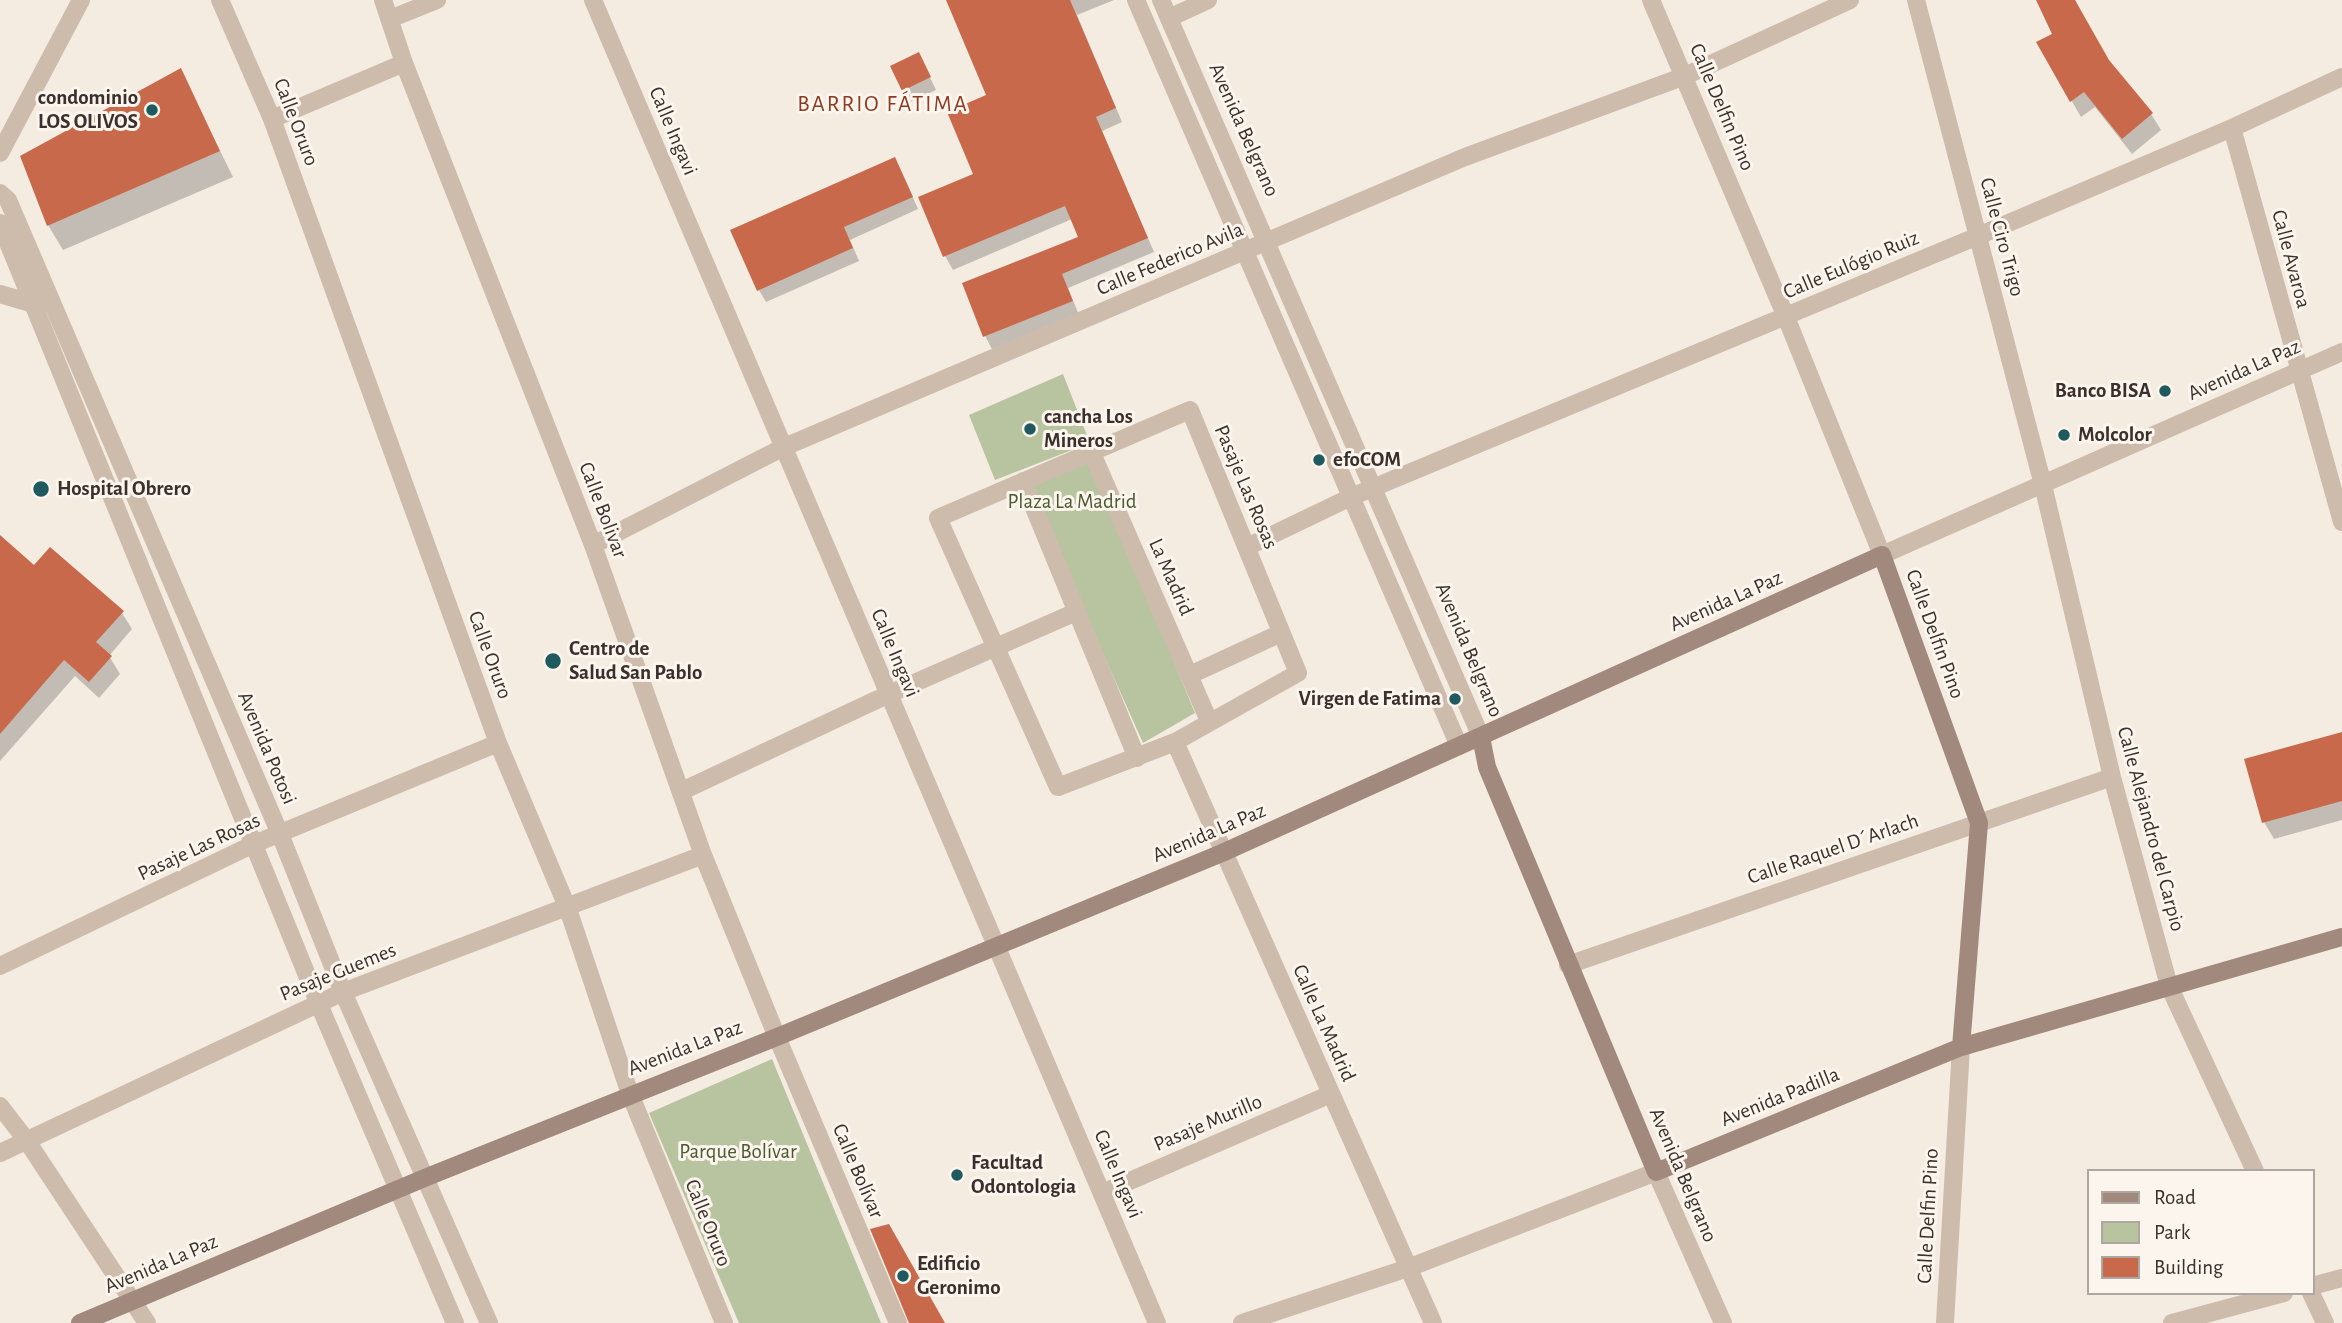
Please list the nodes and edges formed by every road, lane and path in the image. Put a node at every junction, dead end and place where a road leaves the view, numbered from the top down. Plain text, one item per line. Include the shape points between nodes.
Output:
1 (81, 0) edge
2 (220, 0) edge
3 (383, 0) edge
4 (437, 0) edge
5 (593, 0) edge
6 (1136, 0) edge
7 (1161, 0) edge
8 (1208, 0) edge
9 (1651, 0) edge
10 (1850, 0) edge
11 (1916, 0) edge
12 (1169, 18) junction
13 (390, 19) junction
14 (404, 63) junction
15 (1685, 76) junction
16 (2342, 77) edge
17 (272, 119) junction
18 (2232, 128) junction
19 (0, 153) edge
20 (0, 193) edge
21 (0, 223) edge
22 (1978, 236) junction
23 (1268, 241) junction
24 (1245, 252) junction
25 (0, 293) edge
26 (42, 300) junction
27 (1786, 317) junction
28 (2342, 352) edge
29 (2298, 371) junction
30 (782, 447) junction
31 (1091, 451) junction
32 (1023, 481) junction
33 (2043, 485) junction
34 (1374, 488) junction
35 (1351, 497) junction
36 (2342, 522) edge
37 (593, 545) junction
38 (1247, 547) junction
39 (1882, 555) junction
40 (1076, 612) junction
41 (1281, 633) junction
42 (996, 646) junction
43 (1190, 675) junction
44 (887, 695) junction
45 (1209, 721) junction
46 (1481, 737) junction
47 (1175, 742) junction
48 (498, 743) junction
49 (1459, 746) junction
50 (1137, 758) junction
51 (2112, 777) junction
52 (682, 791) junction
53 (1979, 822) junction
54 (280, 834) junction
55 (254, 845) junction
56 (1222, 853) junction
57 (703, 855) junction
58 (568, 909) junction
59 (2342, 937) edge
60 (998, 947) junction
61 (1568, 965) junction
62 (0, 967) edge
63 (2169, 986) junction
64 (343, 992) junction
65 (318, 1002) junction
66 (777, 1037) junction
67 (1961, 1047) junction
68 (630, 1094) junction
69 (1332, 1094) junction
70 (0, 1106) edge
71 (27, 1141) junction
72 (0, 1153) edge
73 (2254, 1169) edge
74 (1656, 1172) junction
75 (426, 1177) junction
76 (398, 1191) junction
77 (1102, 1193) junction
78 (1408, 1268) junction
79 (2342, 1278) edge
80 (2314, 1285) edge
81 (2277, 1295) edge
82 (2312, 1295) edge
83 (132, 1301) junction
84 (80, 1323) edge
85 (147, 1323) edge
86 (455, 1323) edge
87 (489, 1323) edge
88 (724, 1323) edge
89 (898, 1323) edge
90 (1157, 1323) edge
91 (1242, 1323) edge
92 (1433, 1323) edge
93 (1723, 1323) edge
94 (1945, 1323) edge
95 (2172, 1323) edge
96 (2325, 1323) edge

1 - 19 street
2 - 17 street, Calle Oruro
3 - 13 street, Calle Bolivar
4 - 13 street
5 - 30 street, Calle Ingavi
6 - 24 street
7 - 12 street, Avenida Belgrano
8 - 12 street
9 - 15 street, Calle Delfin Pino
10 - 15 street, Calle Federico Avila
11 - 22 street, Calle Ciro Trigo
12 - 23 street, Avenida Belgrano
13 - 14 street, Calle Bolivar
14 - 17 street
14 - 37 street, Calle Bolivar
15 - 23 street, Calle Federico Avila via 1465,157
15 - 27 street, Calle Delfin Pino
16 - 18 street, Calle Eulógio Ruiz
17 - 48 street, Calle Oruro
18 - 22 street, Calle Eulógio Ruiz
18 - 29 street, Calle Avaroa
20 - 26 street, Avenida Potosi via 8,200
21 - 26 street, Avenida Potosi
22 - 27 street, Calle Eulógio Ruiz
22 - 33 street, Calle Ciro Trigo
23 - 24 street, Calle Federico Avila
23 - 34 street, Avenida Belgrano
24 - 30 street, Calle Federico Avila
24 - 35 street
25 - 26 street
26 - 54 street, Avenida Potosi
26 - 55 street, Avenida Potosi
27 - 34 street, Calle Eulógio Ruiz
27 - 39 street, Calle Delfin Pino
28 - 29 street, Avenida La Paz
29 - 33 street, Avenida La Paz
29 - 36 street, Calle Avaroa
30 - 37 street, Calle Federico Avila
30 - 44 street, Calle Ingavi
31 - 32 street, Pasaje Las Rosas
31 - 38 street, Pasaje Las Rosas via 1190,410
31 - 43 street, La Madrid
32 - 40 street
32 - 42 street, Pasaje Las Rosas via 939,518
33 - 39 street, Avenida La Paz
33 - 51 street, Calle Alejandro del Carpio
34 - 35 street, Calle Eulógio Ruiz
34 - 46 street, Avenida Belgrano
35 - 38 street
35 - 49 street
37 - 52 street, Calle Bolivar
38 - 41 street, Pasaje Las Rosas
39 - 46 main road, Avenida La Paz
39 - 53 main road, Calle Delfin Pino
40 - 42 street
40 - 50 street
41 - 43 street
41 - 45 street, Pasaje Las Rosas via 1298,673
42 - 44 street
42 - 50 street, Pasaje Las Rosas via 1058,787
43 - 45 street, La Madrid
44 - 52 street
44 - 60 street, Calle Ingavi
45 - 47 street, Pasaje Las Rosas
46 - 49 main road, Avenida La Paz
46 - 61 main road, Avenida Belgrano via 1487,767
47 - 50 street, Pasaje Las Rosas
47 - 56 street, Calle La Madrid
48 - 54 street, Pasaje Las Rosas
48 - 58 street, Calle Oruro
49 - 56 main road, Avenida La Paz
51 - 53 street, Calle Raquel D´Arlach
51 - 63 street, Calle Alejandro del Carpio
52 - 57 street, Calle Bolivar
53 - 61 street, Calle Raquel D´Arlach
53 - 67 main road, Calle Delfin Pino
54 - 55 street, Pasaje Las Rosas
54 - 64 street, Avenida Potosi
55 - 62 street, Pasaje Las Rosas
55 - 65 street, Avenida Potosi
56 - 60 main road, Avenida La Paz
56 - 69 street, Calle La Madrid
57 - 58 street, Pasaje Guemes
57 - 66 street, Calle Bolivar
58 - 64 street, Pasaje Guemes
58 - 68 street, Calle Oruro
59 - 63 main road, Avenida Padilla
60 - 66 main road, Avenida La Paz
60 - 77 street, Calle Ingavi
61 - 74 main road, Avenida Belgrano
63 - 67 main road, Avenida Padilla
63 - 73 street, Calle Alejandro del Carpio
64 - 65 street, Pasaje Guemes
64 - 75 street, Avenida Potosi
65 - 71 street, Pasaje Guemes
65 - 76 street, Avenida Potosi
66 - 68 main road, Avenida La Paz
66 - 89 street, Calle Bolívar
67 - 74 main road, Avenida Padilla
67 - 94 street, Calle Delfin Pino
68 - 75 main road, Avenida La Paz
68 - 88 street, Calle Oruro
69 - 77 street, Pasaje Murillo
69 - 78 street, Calle La Madrid
70 - 71 street
71 - 72 street, Pasaje Guemes
71 - 83 street
74 - 78 street, Avenida Padilla
74 - 93 street, Avenida Belgrano
75 - 76 main road, Avenida La Paz
75 - 87 street, Avenida Potosi
76 - 83 main road, Avenida La Paz
76 - 86 street, Avenida Potosi
77 - 90 street, Calle Ingavi
78 - 91 street, Avenida Padilla
78 - 92 street, Calle La Madrid
79 - 80 street
81 - 95 street
82 - 96 street
83 - 84 main road, Avenida La Paz
83 - 85 street

